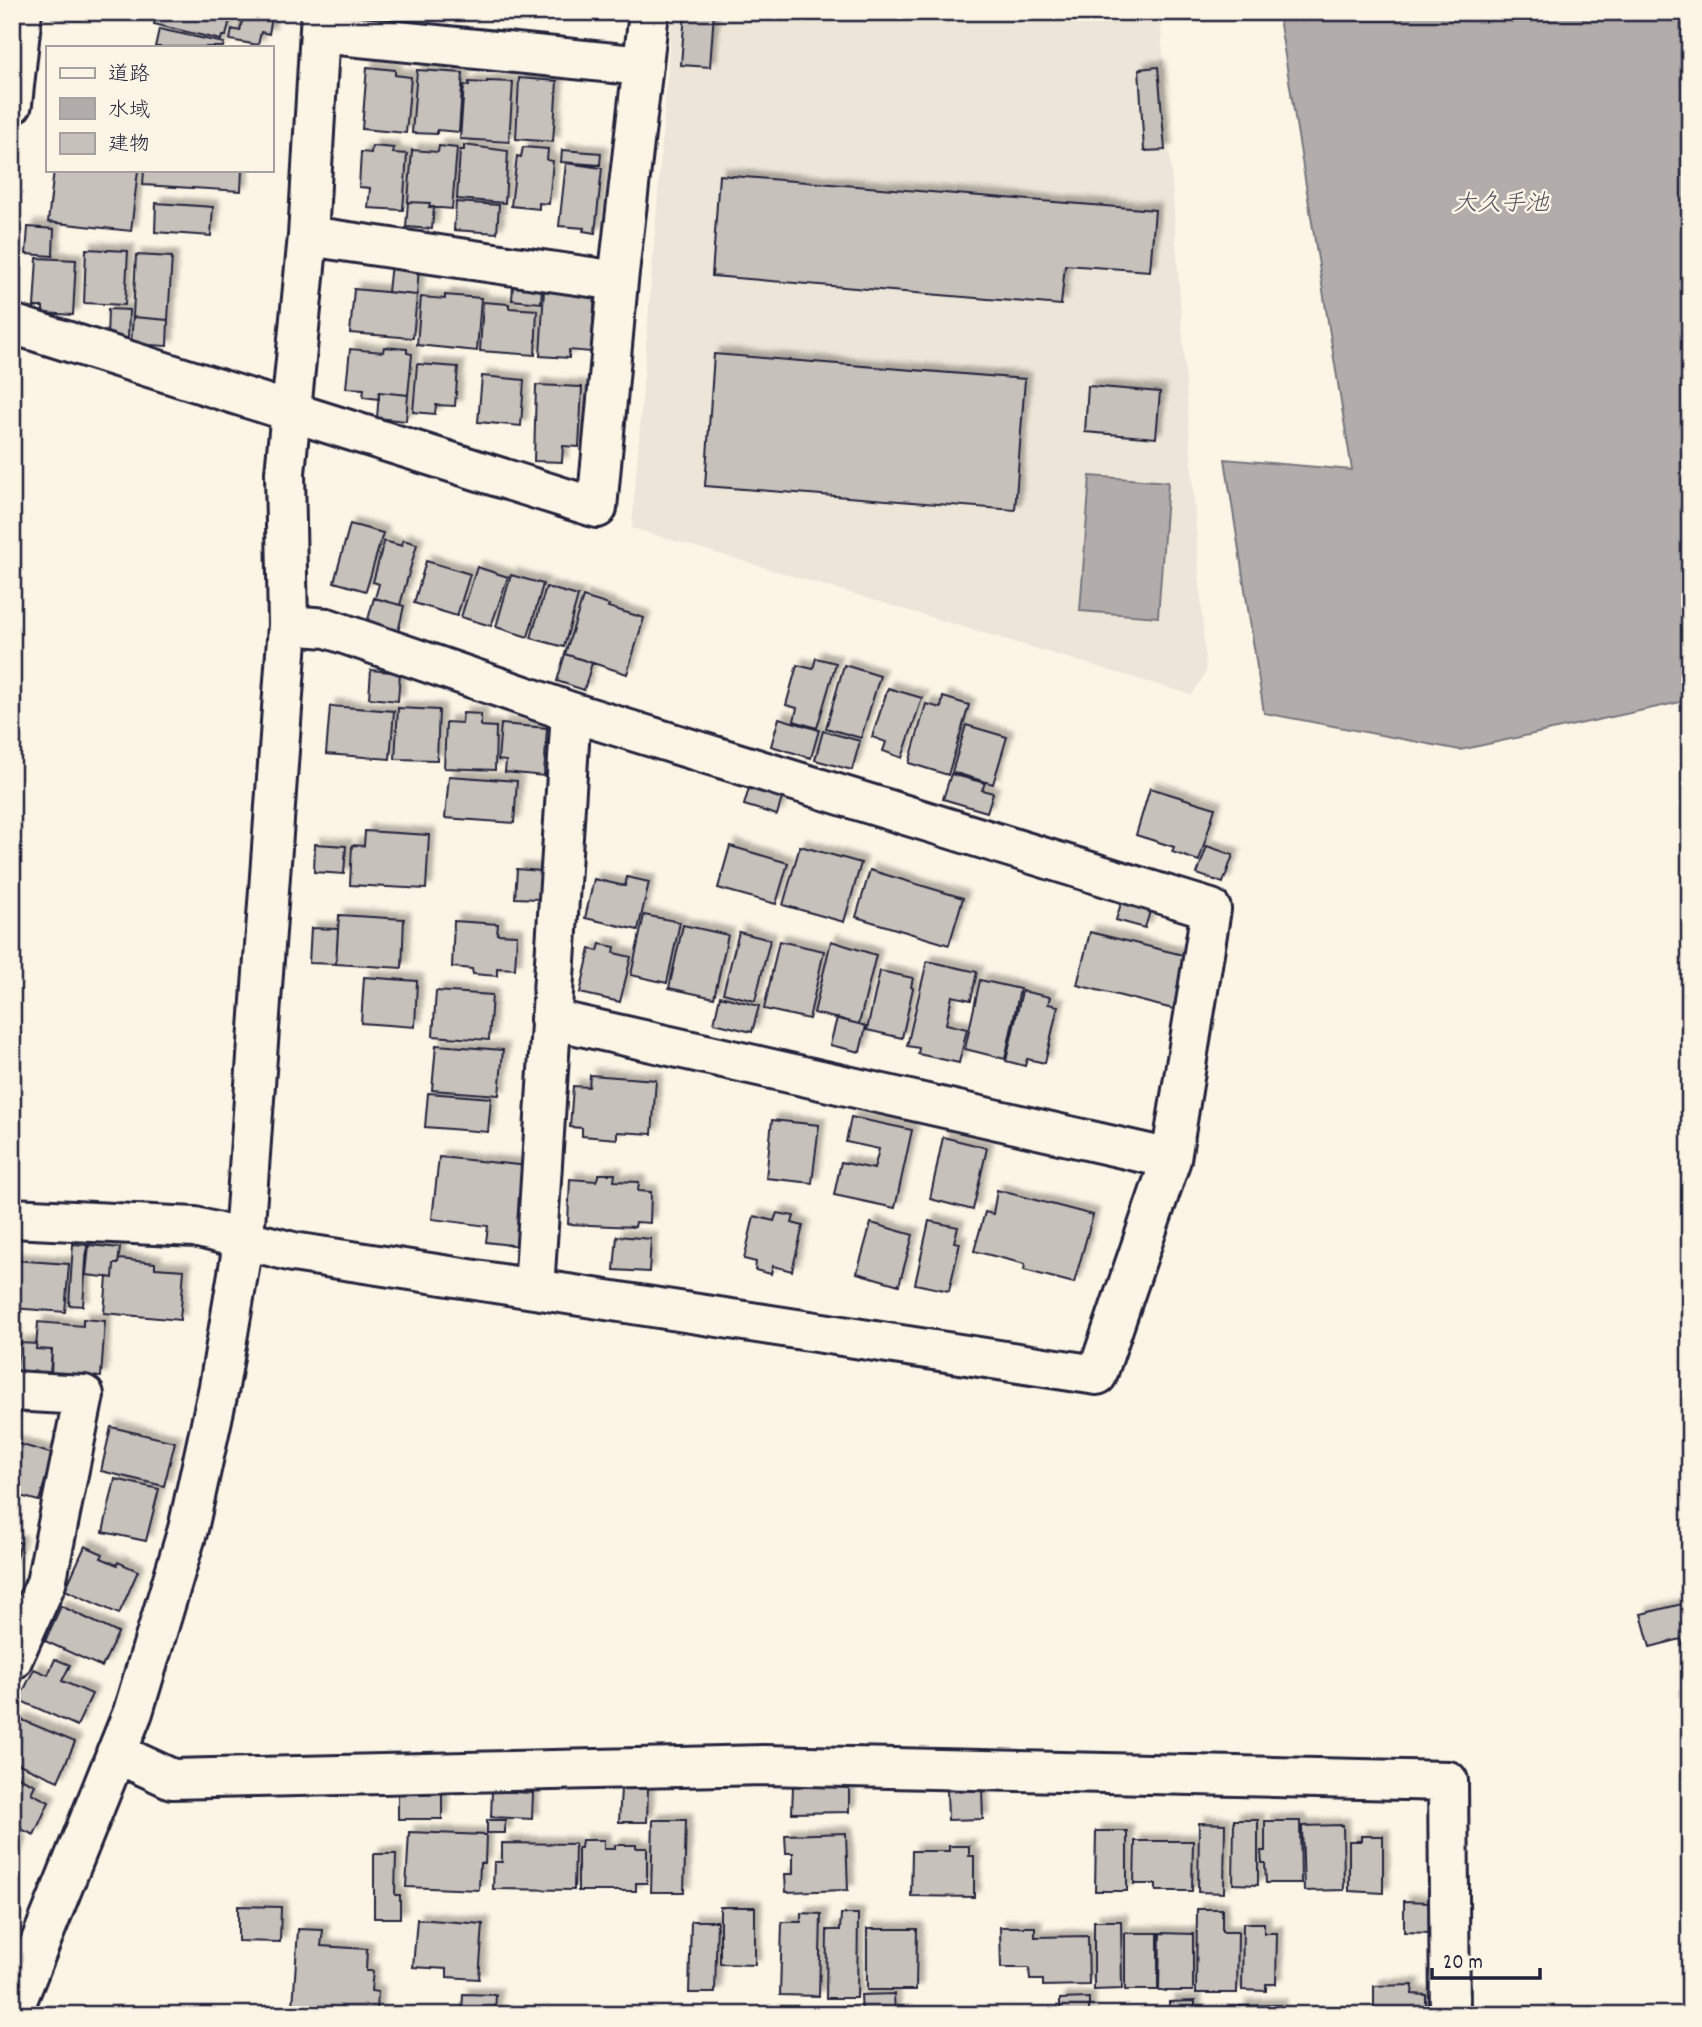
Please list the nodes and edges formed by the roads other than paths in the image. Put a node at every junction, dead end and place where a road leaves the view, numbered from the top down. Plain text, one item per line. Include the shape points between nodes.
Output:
1 (22, 12) edge
2 (649, 12) edge
3 (321, 23) edge
4 (643, 66) junction
5 (12, 104) edge
6 (309, 236) junction
7 (618, 281) junction
8 (12, 324) edge
9 (290, 413) junction
10 (288, 625) junction
11 (571, 712) junction
12 (550, 1019) junction
13 (1171, 1158) junction
14 (12, 1217) edge
15 (244, 1238) junction
16 (534, 1289) junction
17 (12, 1391) edge
18 (12, 1660) edge
19 (116, 1753) junction
20 (12, 2013) edge
21 (1450, 2015) edge

1 - 5 street
2 - 4 street
3 - 4 street
3 - 6 street
4 - 7 street
6 - 7 street
6 - 9 street
7 - 9 street via 597,508
8 - 9 street
9 - 10 street via 285,473
10 - 11 street via 327,628
10 - 15 street
11 - 12 street
11 - 13 street via 1211,909
12 - 13 street
12 - 16 street
13 - 16 street via 1097,1375
14 - 15 street via 195,1227
15 - 16 street via 293,1252
15 - 19 street via 219,1387 188,1529 133,1713
17 - 18 street via 84,1395 46,1583
19 - 20 street
19 - 21 street via 172,1779 764,1765 1448,1781

